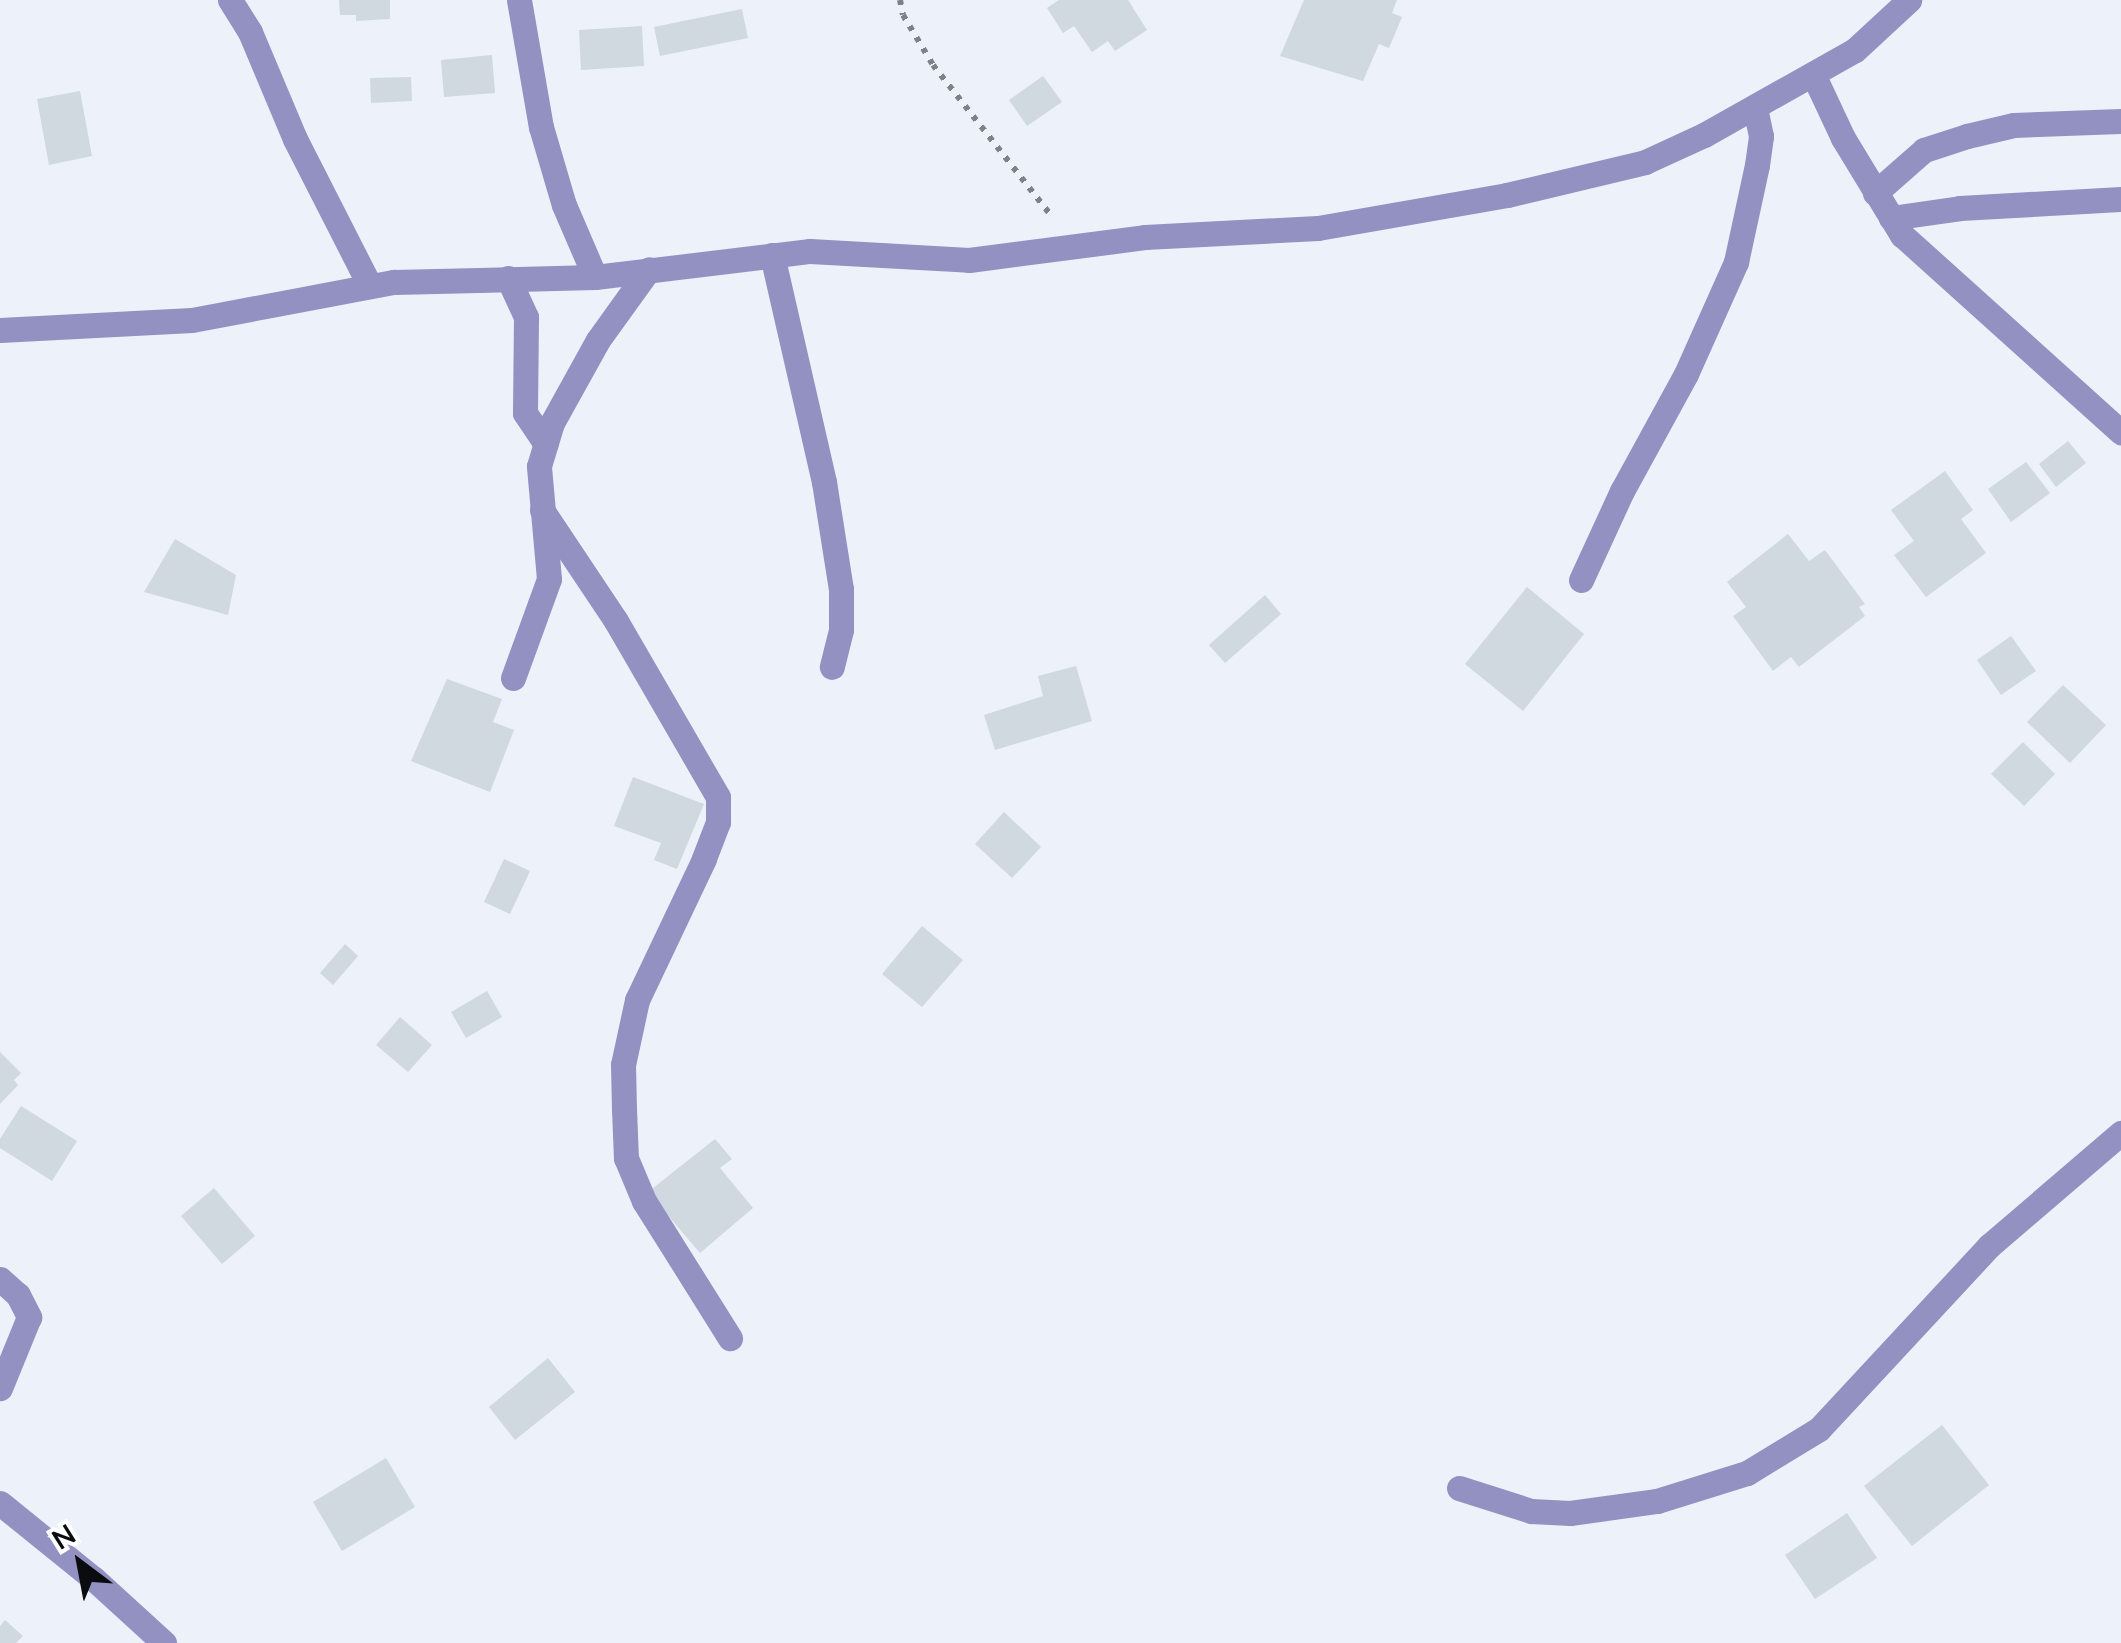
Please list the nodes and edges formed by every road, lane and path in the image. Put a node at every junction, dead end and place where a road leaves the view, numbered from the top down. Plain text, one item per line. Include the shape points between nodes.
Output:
1 (230, 0) edge
2 (519, 0) edge
3 (900, 0) edge
4 (1896, 4) edge
5 (1813, 74) junction
6 (1755, 107) junction
7 (2121, 121) edge
8 (1876, 193) junction
9 (2121, 199) edge
10 (1891, 218) junction
11 (1075, 246) junction
12 (772, 254) junction
13 (649, 268) junction
14 (594, 276) junction
15 (508, 278) junction
16 (369, 284) junction
17 (0, 330) edge
18 (2121, 432) edge
19 (546, 444) junction
20 (542, 510) junction
21 (1581, 580) dead end
22 (832, 667) dead end
23 (513, 678) dead end
24 (2121, 1134) edge
25 (0, 1279) edge
26 (730, 1338) dead end
27 (0, 1388) edge
28 (1460, 1488) dead end
29 (0, 1503) edge
30 (164, 1643) edge

1 - 16 street
2 - 14 street via 541,128
3 - 11 path via 933,65
4 - 5 street via 1855,50
5 - 6 street
5 - 8 street
6 - 11 street via 1646,162 1508,194 1318,228
6 - 21 street via 1758,165 1736,262
7 - 8 street via 2014,125 1967,136 1924,150
8 - 10 street
9 - 10 street
10 - 18 street
11 - 12 street via 969,260
12 - 13 street
12 - 22 street via 841,588
13 - 14 street
13 - 19 street via 598,340
14 - 15 street
15 - 16 street
15 - 19 street via 526,317 525,413
16 - 17 street via 192,320
19 - 20 street via 539,466
20 - 23 street via 549,578
20 - 26 street via 646,670 718,797 718,822 704,859 636,1000 624,1109 626,1158 644,1201
24 - 28 street via 1989,1246 1819,1429 1747,1473 1657,1501 1570,1513 1531,1511
25 - 27 street via 29,1317
29 - 30 street

